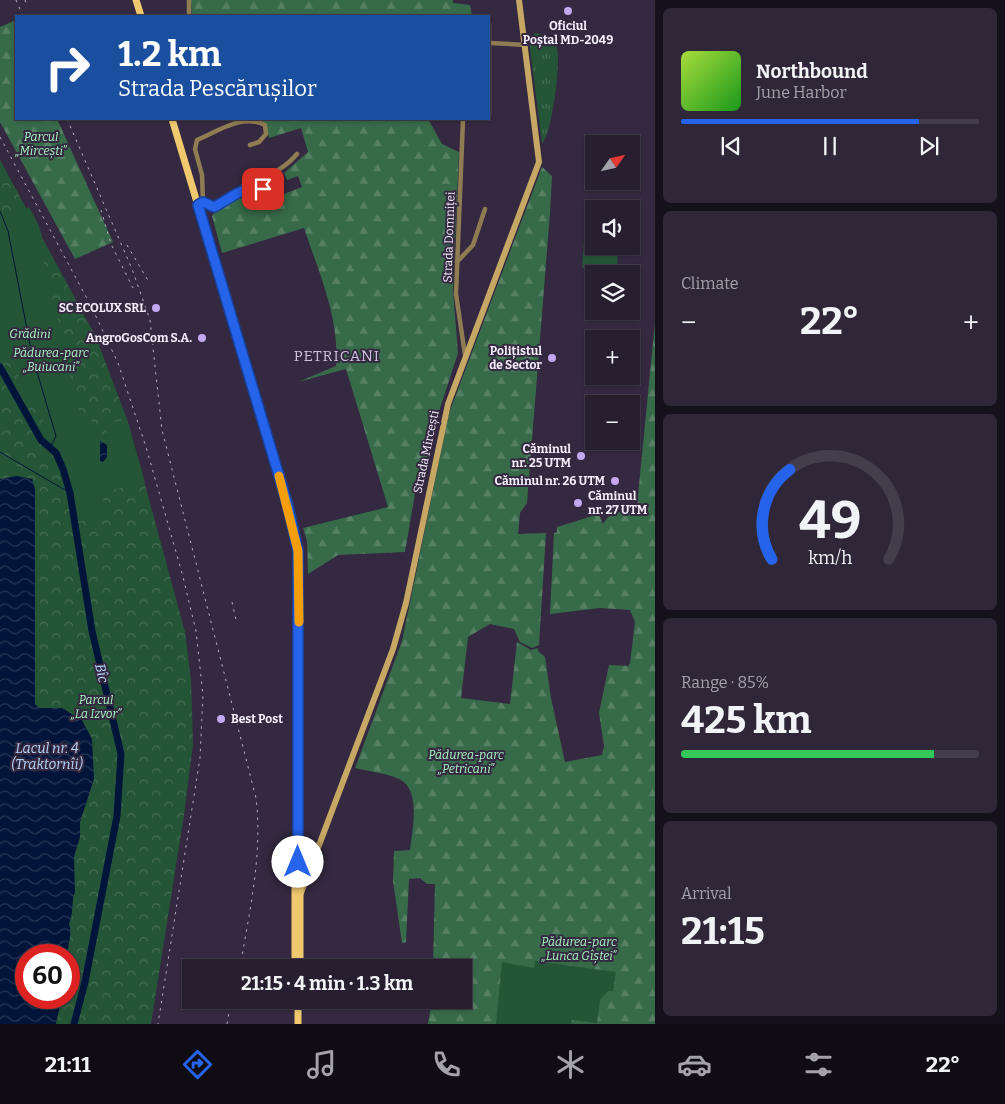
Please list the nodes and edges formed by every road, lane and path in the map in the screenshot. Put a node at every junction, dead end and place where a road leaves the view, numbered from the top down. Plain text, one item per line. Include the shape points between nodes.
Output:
1 (136, 0) edge
2 (189, 0) edge
3 (519, 0) edge
4 (141, 15) edge
5 (189, 15) edge
6 (490, 43) edge
7 (526, 45) junction
8 (172, 120) edge
9 (463, 120) edge
10 (230, 121) edge
11 (250, 145) dead end
12 (297, 154) dead end
13 (263, 189) dead end
14 (228, 198) junction
15 (200, 204) junction
16 (485, 209) dead end
17 (457, 262) junction
18 (465, 355) junction
19 (298, 862) junction
20 (300, 895) junction
21 (295, 905) junction
22 (295, 959) edge
23 (300, 959) edge
24 (298, 1009) edge
25 (298, 1024) edge

1 - 4 main road
2 - 5 street
3 - 7 main road, Strada Mircești
6 - 7 street
7 - 18 main road, Strada Mircești via 539,162
8 - 15 main road
9 - 17 street, Strada Domniței
10 - 11 street via 265,125 266,134
10 - 15 street via 195,144 202,175
12 - 14 street via 279,171 248,182
13 - 14 street via 250,188
14 - 15 street via 214,207
15 - 19 main road via 288,506 298,551
16 - 17 street via 473,245
17 - 18 street, Strada Domniței via 456,294
18 - 20 main road, Strada Mircești via 438,441 400,626
19 - 20 main road
19 - 21 main road
20 - 21 main road, Strada Mircești
20 - 23 main road
21 - 22 main road
24 - 25 main road

